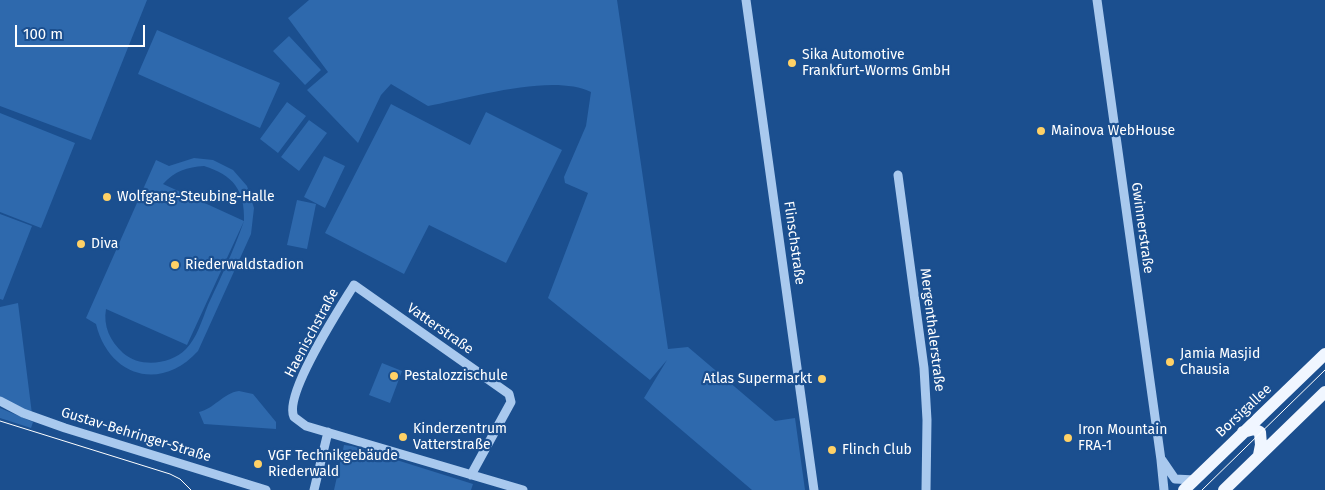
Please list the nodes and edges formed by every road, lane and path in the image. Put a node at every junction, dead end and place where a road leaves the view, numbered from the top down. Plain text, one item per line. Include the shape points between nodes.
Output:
1 (746, 0) edge
2 (1096, 0) edge
3 (898, 175) dead end
4 (354, 285) joint
5 (1325, 354) edge
6 (1325, 392) edge
7 (0, 401) edge
8 (328, 432) junction
9 (1243, 432) junction
10 (1259, 455) junction
11 (1162, 460) junction
12 (471, 475) junction
13 (1195, 480) junction
14 (266, 490) edge
15 (314, 490) edge
16 (523, 490) edge
17 (814, 490) edge
18 (926, 490) edge
19 (1164, 490) edge
20 (1184, 490) edge
21 (1224, 490) edge

1 - 17 street, Flinschstraße
2 - 11 street, Gwinnerstraße
3 - 18 street, Mergenthalerstraße via 926,386
4 - 8 street, Haenischstraße via 314,351 292,404 292,413 301,423
4 - 12 street, Vatterstraße via 509,394 511,402
5 - 9 main road, Borsigallee
6 - 10 main road
7 - 14 street, Gustav-Behringer-Straße via 65,428
8 - 12 street
8 - 15 street
9 - 10 main road via 1254,429 1260,432
9 - 13 main road, Borsigallee
10 - 21 main road
11 - 13 street via 1175,478
11 - 19 street, Gwinnerstraße
12 - 16 street
13 - 20 main road, Borsigallee

